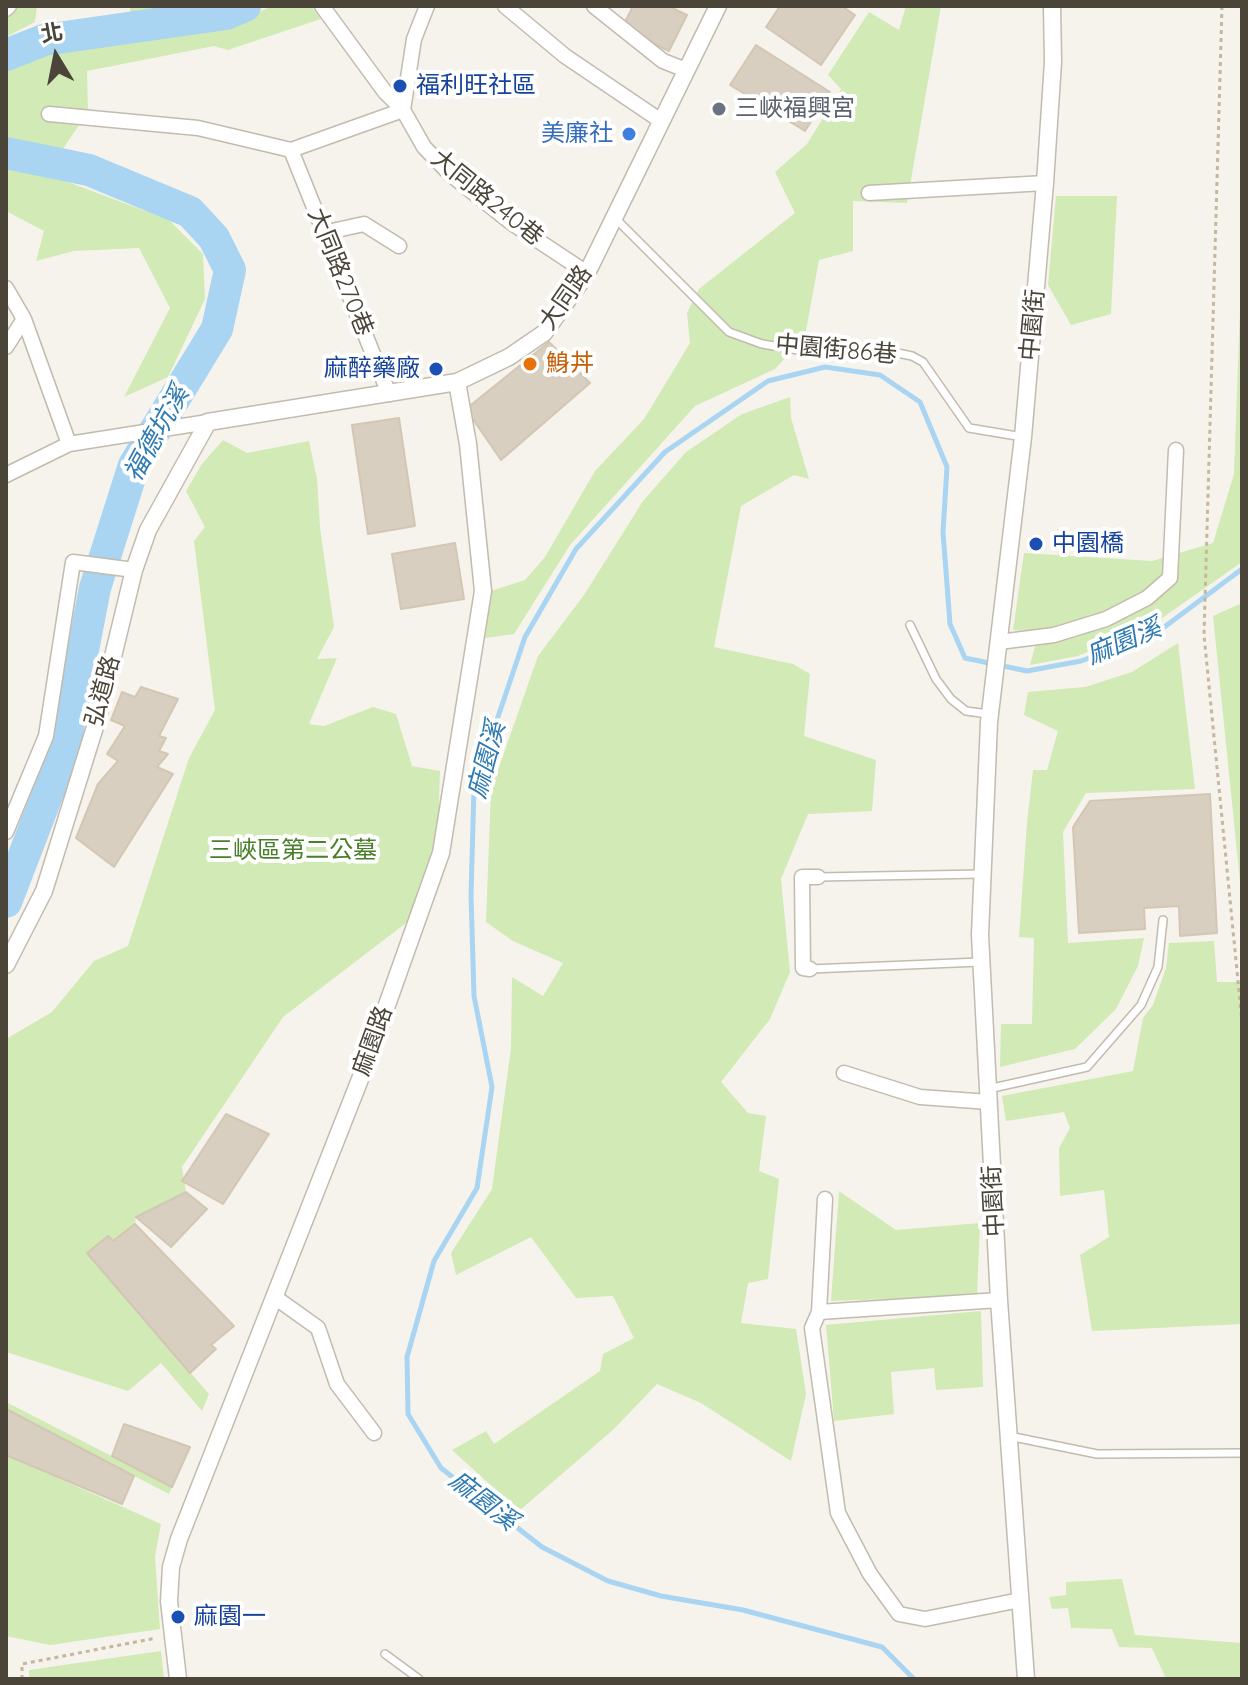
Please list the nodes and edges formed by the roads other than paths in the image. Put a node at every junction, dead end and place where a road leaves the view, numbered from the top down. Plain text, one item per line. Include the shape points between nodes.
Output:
1 (322, 6) edge
2 (427, 6) edge
3 (505, 6) edge
4 (594, 6) edge
5 (718, 6) edge
6 (1052, 6) edge
7 (686, 70) junction
8 (403, 110) junction
9 (49, 114) dead end
10 (661, 121) junction
11 (291, 150) junction
12 (1045, 183) junction
13 (869, 193) dead end
14 (614, 218) junction
15 (323, 233) junction
16 (399, 246) dead end
17 (661, 249) dead end
18 (653, 256) junction
19 (587, 273) junction
20 (6, 288) edge
21 (24, 319) junction
22 (6, 347) edge
23 (457, 382) junction
24 (389, 394) junction
25 (208, 422) junction
26 (1023, 437) junction
27 (69, 444) junction
28 (1176, 450) dead end
29 (6, 475) edge
30 (126, 569) junction
31 (910, 625) dead end
32 (999, 642) junction
33 (990, 718) junction
34 (6, 832) edge
35 (982, 874) junction
36 (818, 877) joint
37 (1163, 920) dead end
38 (981, 962) junction
39 (6, 965) edge
40 (810, 969) joint
41 (844, 1073) dead end
42 (988, 1095) junction
43 (825, 1199) dead end
44 (276, 1298) junction
45 (999, 1300) junction
46 (819, 1312) junction
47 (374, 1433) dead end
48 (1009, 1436) junction
49 (1242, 1453) edge
50 (1020, 1600) junction
51 (385, 1654) dead end
52 (178, 1679) edge
53 (419, 1679) edge
54 (1026, 1679) edge

1 - 8 street, 大同路240巷
2 - 8 street via 414,39
3 - 10 street via 565,56
4 - 7 street via 663,61
5 - 7 street, 大同路
6 - 12 street, 中園街
7 - 10 street, 大同路
8 - 11 street
8 - 19 street, 大同路240巷 via 424,147 450,174
9 - 11 street via 198,128
10 - 14 street, 大同路
11 - 15 street, 大同路270巷
12 - 13 street
12 - 26 street, 中園街
14 - 18 lane, 中園街86巷
14 - 19 street, 大同路
15 - 16 street via 364,224
15 - 24 street, 大同路270巷
17 - 18 lane
18 - 26 lane, 中園街86巷 via 689,286 729,332 798,350 878,349 912,356 923,362 969,428
19 - 23 street, 大同路 via 544,333
20 - 21 street
21 - 22 street
21 - 27 street
23 - 24 street, 大同路
23 - 44 street, 麻園路 via 483,591 441,853
24 - 25 street, 大同路
25 - 27 street, 大同路
25 - 30 street, 弘道路
26 - 32 street, 中園街
27 - 29 street
28 - 32 street via 1170,578 1147,598 1106,619 1054,635
30 - 34 street via 73,562 46,736
30 - 39 street, 弘道路 via 99,714 44,891
31 - 33 lane via 951,699 966,711
32 - 33 street
33 - 35 street, 中園街
35 - 36 lane
35 - 38 street, 中園街
36 - 40 street via 802,877 803,968
37 - 42 lane via 1158,967 1141,1005 1087,1067
38 - 40 lane
38 - 42 street, 中園街
41 - 42 street via 920,1097
42 - 45 street, 中園街
43 - 46 street
44 - 47 street via 318,1328 337,1384
44 - 52 street, 麻園路 via 171,1567
45 - 46 street
45 - 48 street, 中園街
46 - 50 street via 812,1328 838,1513 870,1574 899,1614 925,1619
48 - 49 lane via 1097,1454
48 - 50 street, 中園街
50 - 54 street, 中園街
51 - 53 lane

